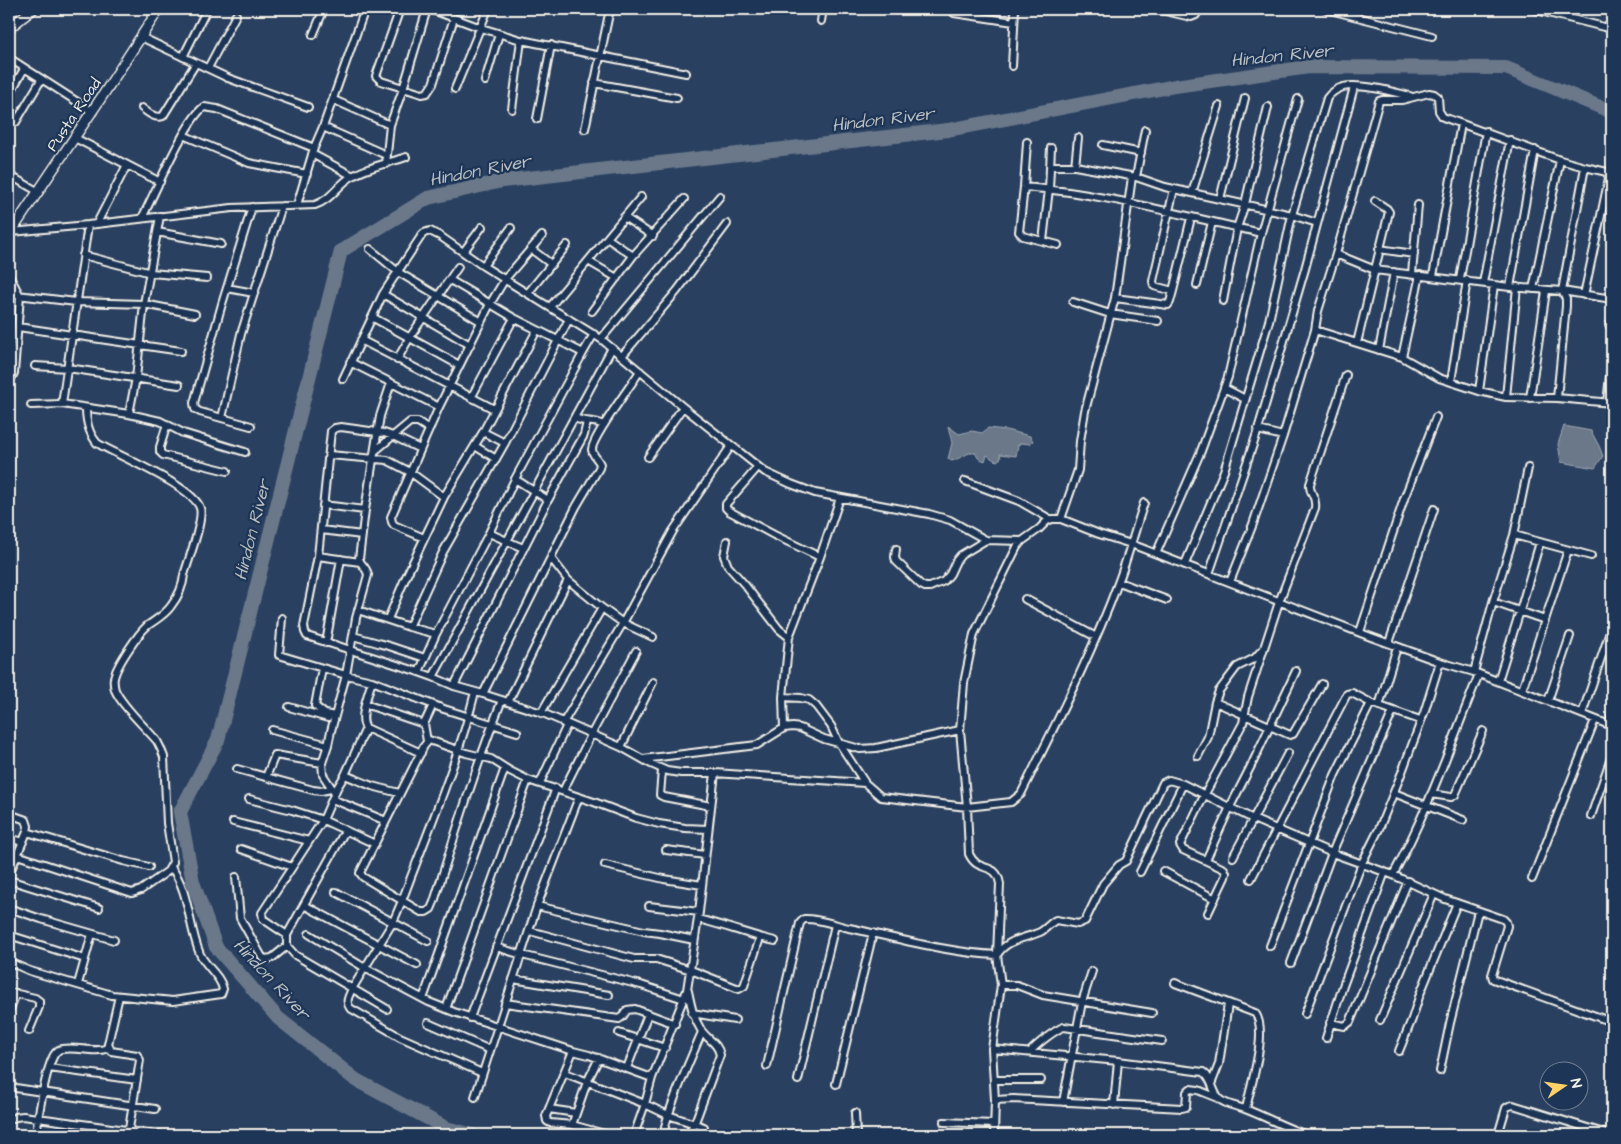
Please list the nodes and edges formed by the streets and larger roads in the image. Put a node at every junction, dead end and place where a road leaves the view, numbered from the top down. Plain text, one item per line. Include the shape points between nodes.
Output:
1 (33, 9) edge
2 (159, 9) edge
3 (208, 9) edge
4 (324, 9) edge
5 (365, 9) edge
6 (400, 9) edge
7 (429, 9) edge
8 (488, 9) edge
9 (610, 9) edge
10 (823, 9) edge
11 (1015, 9) edge
12 (1199, 9) edge
13 (1326, 9) edge
14 (1532, 9) edge
15 (1161, 10) dead end
16 (445, 11) edge
17 (954, 13) dead end
18 (236, 15) dead end
19 (454, 18) junction
20 (821, 20) dead end
21 (1014, 22) junction
22 (9, 28) edge
23 (481, 28) junction
24 (1612, 29) edge
25 (499, 34) junction
26 (313, 35) dead end
27 (1432, 36) dead end
28 (141, 37) junction
29 (520, 40) junction
30 (551, 45) junction
31 (599, 55) junction
32 (183, 57) junction
33 (9, 58) edge
34 (196, 63) junction
35 (1012, 66) dead end
36 (208, 68) junction
37 (24, 69) junction
38 (686, 73) dead end
39 (41, 80) junction
40 (485, 80) dead end
41 (594, 83) junction
42 (1354, 87) junction
43 (403, 89) junction
44 (455, 89) dead end
45 (9, 95) edge
46 (1414, 96) junction
47 (677, 98) dead end
48 (1245, 98) dead end
49 (1298, 99) dead end
50 (334, 100) junction
51 (1219, 106) dead end
52 (308, 107) dead end
53 (1268, 107) dead end
54 (142, 108) dead end
55 (512, 109) dead end
56 (93, 112) junction
57 (537, 119) dead end
58 (16, 122) dead end
59 (390, 124) junction
60 (1461, 124) junction
61 (324, 127) junction
62 (585, 129) dead end
63 (1145, 130) dead end
64 (1486, 132) junction
65 (183, 135) junction
66 (75, 138) junction
67 (1078, 138) dead end
68 (1510, 140) junction
69 (1027, 142) dead end
70 (1103, 145) dead end
71 (1051, 148) dead end
72 (1534, 150) junction
73 (313, 151) junction
74 (1141, 153) junction
75 (386, 155) junction
76 (406, 157) dead end
77 (1560, 160) junction
78 (386, 164) junction
79 (127, 165) junction
80 (1050, 166) junction
81 (1075, 166) junction
82 (1585, 167) junction
83 (306, 174) junction
84 (9, 175) edge
85 (353, 176) junction
86 (1134, 177) junction
87 (160, 182) junction
88 (1024, 187) junction
89 (1050, 189) junction
90 (1174, 189) junction
91 (39, 192) junction
92 (1192, 193) junction
93 (720, 196) dead end
94 (641, 197) dead end
95 (1220, 198) junction
96 (684, 199) dead end
97 (1376, 201) dead end
98 (1128, 203) junction
99 (1245, 204) junction
100 (297, 205) junction
101 (1418, 205) dead end
102 (282, 206) junction
103 (252, 207) junction
104 (1268, 210) junction
105 (1169, 213) junction
106 (1292, 215) junction
107 (160, 216) junction
108 (624, 217) junction
109 (142, 218) junction
110 (1191, 218) junction
111 (1212, 222) junction
112 (1317, 223) junction
113 (88, 224) junction
114 (97, 224) junction
115 (727, 224) dead end
116 (482, 227) dead end
117 (511, 228) dead end
118 (1237, 228) junction
119 (157, 232) junction
120 (10, 233) edge
121 (1261, 233) junction
122 (542, 236) dead end
123 (653, 236) junction
124 (607, 238) junction
125 (1043, 241) junction
126 (221, 244) dead end
127 (567, 245) dead end
128 (1058, 245) dead end
129 (370, 249) dead end
130 (531, 249) junction
131 (1379, 249) junction
132 (464, 251) junction
133 (1336, 254) junction
134 (1414, 254) junction
135 (83, 255) junction
136 (633, 256) junction
137 (588, 260) junction
138 (551, 264) junction
139 (483, 266) junction
140 (458, 267) dead end
141 (1375, 270) junction
142 (398, 272) junction
143 (1394, 272) junction
144 (151, 273) junction
145 (1412, 274) junction
146 (9, 275) edge
147 (1420, 275) junction
148 (1433, 276) junction
149 (207, 278) dead end
150 (617, 278) junction
151 (505, 279) junction
152 (450, 280) junction
153 (1464, 280) junction
154 (1484, 283) junction
155 (1494, 285) junction
156 (1197, 286) dead end
157 (1514, 287) junction
158 (227, 288) junction
159 (1533, 289) junction
160 (1546, 290) junction
161 (1173, 291) junction
162 (1562, 291) junction
163 (254, 293) junction
164 (528, 293) junction
165 (9, 294) edge
166 (383, 294) junction
167 (1584, 295) junction
168 (20, 296) junction
169 (438, 296) junction
170 (1114, 298) junction
171 (1612, 299) edge
172 (1223, 301) dead end
173 (76, 302) junction
174 (1074, 302) dead end
175 (144, 304) junction
176 (490, 304) junction
177 (550, 307) junction
178 (592, 311) dead end
179 (195, 314) dead end
180 (1110, 314) junction
181 (372, 317) junction
182 (422, 318) junction
183 (514, 318) junction
184 (570, 319) junction
185 (1158, 321) dead end
186 (480, 322) junction
187 (18, 327) junction
188 (537, 330) junction
189 (1315, 330) junction
190 (71, 334) junction
191 (594, 334) junction
192 (410, 337) junction
193 (601, 339) junction
194 (361, 340) junction
195 (558, 340) junction
196 (1357, 343) junction
197 (139, 345) junction
198 (470, 345) junction
199 (612, 348) junction
200 (1379, 350) junction
201 (181, 351) dead end
202 (583, 353) junction
203 (622, 356) junction
204 (1402, 357) junction
205 (1612, 358) edge
206 (397, 360) junction
207 (350, 362) junction
208 (459, 365) junction
209 (35, 366) dead end
210 (68, 368) junction
211 (640, 372) junction
212 (1346, 375) dead end
213 (9, 378) edge
214 (136, 378) junction
215 (343, 378) dead end
216 (1451, 382) junction
217 (391, 383) junction
218 (179, 385) dead end
219 (448, 386) junction
220 (1224, 388) junction
221 (1478, 391) junction
222 (1506, 397) junction
223 (471, 398) junction
224 (1245, 398) junction
225 (1530, 398) junction
226 (1556, 398) junction
227 (1609, 403) edge
228 (62, 404) junction
229 (31, 405) dead end
230 (439, 407) junction
231 (683, 407) junction
232 (86, 408) junction
233 (494, 410) junction
234 (129, 414) junction
235 (1436, 416) dead end
236 (222, 418) junction
237 (575, 418) junction
238 (587, 422) junction
239 (167, 424) junction
240 (604, 425) junction
241 (251, 426) dead end
242 (429, 429) junction
243 (1258, 430) junction
244 (378, 432) junction
245 (484, 432) junction
246 (393, 436) junction
247 (1283, 436) junction
248 (505, 443) junction
249 (475, 446) junction
250 (731, 446) junction
251 (420, 449) junction
252 (375, 451) junction
253 (244, 452) dead end
254 (329, 455) junction
255 (648, 457) dead end
256 (496, 459) junction
257 (374, 460) junction
258 (758, 467) junction
259 (1528, 468) dead end
260 (227, 471) dead end
261 (410, 472) junction
262 (515, 479) junction
263 (965, 481) dead end
264 (535, 492) junction
265 (444, 497) junction
266 (840, 498) junction
267 (548, 500) junction
268 (1144, 504) dead end
269 (323, 505) junction
270 (1434, 509) dead end
271 (365, 510) junction
272 (1061, 519) junction
273 (1050, 520) junction
274 (321, 530) junction
275 (489, 533) junction
276 (1514, 535) junction
277 (362, 536) junction
278 (424, 538) junction
279 (508, 540) junction
280 (986, 540) junction
281 (727, 541) dead end
282 (1022, 542) junction
283 (1540, 542) junction
284 (1131, 544) junction
285 (523, 548) junction
286 (896, 549) dead end
287 (1568, 550) junction
288 (1156, 554) junction
289 (318, 556) junction
290 (1591, 556) dead end
291 (820, 557) junction
292 (551, 558) junction
293 (342, 559) junction
294 (360, 562) junction
295 (1185, 564) junction
296 (1209, 574) junction
297 (568, 580) junction
298 (1119, 582) junction
299 (1230, 582) junction
300 (1025, 599) dead end
301 (1167, 600) dead end
302 (1279, 602) junction
303 (1493, 602) junction
304 (602, 608) junction
305 (358, 610) junction
306 (1520, 611) junction
307 (282, 618) dead end
308 (388, 620) junction
309 (1545, 620) junction
310 (622, 624) junction
311 (1612, 626) edge
312 (409, 627) junction
313 (1360, 632) junction
314 (436, 634) junction
315 (353, 636) junction
316 (789, 636) junction
317 (1570, 636) dead end
318 (653, 637) dead end
319 (1096, 637) junction
320 (326, 643) junction
321 (1389, 643) junction
322 (1398, 646) junction
323 (1264, 648) junction
324 (351, 651) junction
325 (636, 651) dead end
326 (425, 658) junction
327 (1440, 662) junction
328 (322, 668) junction
329 (1296, 671) dead end
330 (419, 672) junction
331 (1476, 673) junction
332 (346, 675) junction
333 (433, 677) junction
334 (372, 681) junction
335 (1498, 681) junction
336 (653, 682) dead end
337 (1322, 684) dead end
338 (454, 686) junction
339 (1522, 690) junction
340 (476, 692) junction
341 (483, 694) junction
342 (784, 697) junction
343 (505, 701) junction
344 (1548, 701) junction
345 (1215, 702) junction
346 (1371, 703) junction
347 (365, 704) junction
348 (433, 705) junction
349 (1379, 706) junction
350 (289, 707) dead end
351 (1393, 711) junction
352 (541, 713) junction
353 (1582, 714) junction
354 (1612, 714) edge
355 (1244, 715) junction
356 (469, 717) junction
357 (334, 718) junction
358 (1420, 720) junction
359 (1595, 720) junction
360 (424, 724) junction
361 (492, 724) junction
362 (565, 724) junction
363 (1611, 725) edge
364 (1270, 726) junction
365 (366, 728) junction
366 (784, 728) junction
367 (272, 730) dead end
368 (960, 730) junction
369 (1483, 731) dead end
370 (517, 732) dead end
371 (591, 735) junction
372 (427, 741) junction
373 (838, 743) junction
374 (328, 745) junction
375 (621, 747) junction
376 (458, 751) junction
377 (421, 753) junction
378 (1288, 753) dead end
379 (1612, 755) edge
380 (482, 756) junction
381 (1198, 756) dead end
382 (642, 759) junction
383 (322, 763) junction
384 (505, 768) junction
385 (237, 769) dead end
386 (662, 770) junction
387 (715, 773) junction
388 (345, 774) junction
389 (266, 777) junction
390 (528, 780) junction
391 (540, 783) junction
392 (865, 783) junction
393 (1183, 784) junction
394 (556, 788) junction
395 (563, 791) junction
396 (333, 793) junction
397 (399, 793) junction
398 (1394, 793) junction
399 (1205, 794) junction
400 (1431, 794) junction
401 (579, 797) junction
402 (249, 800) dead end
403 (711, 806) junction
404 (1426, 806) junction
405 (967, 807) junction
406 (1230, 807) junction
407 (9, 814) edge
408 (1591, 816) dead end
409 (1253, 819) junction
410 (323, 820) junction
411 (1463, 820) dead end
412 (386, 821) junction
413 (233, 822) dead end
414 (708, 829) junction
415 (1277, 829) junction
416 (345, 831) junction
417 (28, 832) junction
418 (9, 838) edge
419 (309, 841) junction
420 (23, 842) junction
421 (1309, 842) junction
422 (375, 844) junction
423 (241, 849) dead end
424 (666, 850) dead end
425 (1332, 853) junction
426 (18, 855) junction
427 (705, 855) junction
428 (1233, 857) dead end
429 (1206, 860) junction
430 (1362, 863) junction
431 (606, 865) dead end
432 (10, 866) edge
433 (149, 867) dead end
434 (171, 867) junction
435 (292, 867) junction
436 (1163, 871) dead end
437 (1140, 872) dead end
438 (1385, 872) junction
439 (9, 874) edge
440 (1393, 875) junction
441 (236, 877) dead end
442 (1252, 879) dead end
443 (1532, 879) dead end
444 (9, 880) edge
445 (1408, 881) junction
446 (702, 885) junction
447 (336, 892) dead end
448 (1434, 894) junction
449 (1215, 899) junction
450 (402, 901) junction
451 (1457, 903) junction
452 (304, 905) junction
453 (537, 906) junction
454 (649, 906) dead end
455 (9, 908) edge
456 (99, 908) dead end
457 (1478, 911) junction
458 (1208, 913) dead end
459 (698, 916) junction
460 (392, 922) junction
461 (835, 925) junction
462 (530, 930) junction
463 (872, 933) junction
464 (92, 934) junction
465 (309, 934) dead end
466 (9, 935) edge
467 (287, 935) junction
468 (760, 938) junction
469 (114, 940) dead end
470 (694, 940) junction
471 (428, 941) dead end
472 (775, 941) dead end
473 (380, 944) junction
474 (287, 946) junction
475 (1270, 946) dead end
476 (496, 947) junction
477 (522, 955) junction
478 (997, 955) junction
479 (85, 959) junction
480 (9, 962) edge
481 (1291, 963) dead end
482 (417, 965) dead end
483 (366, 968) junction
484 (691, 970) junction
485 (1092, 971) dead end
486 (513, 979) junction
487 (1175, 982) dead end
488 (78, 984) junction
489 (1001, 985) junction
490 (352, 989) junction
491 (688, 990) junction
492 (12, 993) edge
493 (609, 995) dead end
494 (119, 996) junction
495 (423, 999) junction
496 (684, 999) junction
497 (1082, 1002) junction
498 (504, 1003) junction
499 (1228, 1004) junction
500 (387, 1008) dead end
501 (446, 1009) junction
502 (9, 1012) edge
503 (692, 1013) junction
504 (1152, 1013) dead end
505 (648, 1014) junction
506 (1305, 1014) dead end
507 (470, 1018) junction
508 (735, 1020) dead end
509 (1380, 1020) dead end
510 (1612, 1022) edge
511 (428, 1023) dead end
512 (1330, 1023) junction
513 (674, 1024) junction
514 (498, 1027) junction
515 (1076, 1028) junction
516 (29, 1031) dead end
517 (702, 1032) junction
518 (618, 1033) dead end
519 (1326, 1038) dead end
520 (638, 1039) junction
521 (1162, 1041) dead end
522 (109, 1048) junction
523 (665, 1048) junction
524 (992, 1049) junction
525 (490, 1050) junction
526 (1399, 1050) dead end
527 (573, 1051) junction
528 (1030, 1052) junction
529 (1070, 1056) junction
530 (599, 1058) junction
531 (1118, 1061) junction
532 (767, 1066) dead end
533 (49, 1068) junction
534 (626, 1068) junction
535 (1440, 1071) dead end
536 (482, 1073) junction
537 (565, 1073) junction
538 (652, 1078) junction
539 (137, 1080) junction
540 (798, 1080) dead end
541 (994, 1080) junction
542 (1041, 1080) dead end
543 (587, 1082) junction
544 (1212, 1082) junction
545 (836, 1084) dead end
546 (9, 1087) edge
547 (44, 1092) junction
548 (475, 1097) dead end
549 (1219, 1098) junction
550 (995, 1100) junction
551 (1063, 1102) junction
552 (645, 1104) junction
553 (1114, 1105) junction
554 (133, 1106) junction
555 (155, 1109) dead end
556 (549, 1109) junction
557 (1246, 1109) junction
558 (855, 1112) dead end
559 (576, 1113) junction
560 (668, 1115) junction
561 (39, 1119) junction
562 (9, 1120) edge
563 (944, 1122) dead end
564 (994, 1124) junction
565 (694, 1125) junction
566 (572, 1126) junction
567 (704, 1127) dead end
568 (128, 1133) edge
569 (1612, 1134) edge
570 (36, 1135) edge
571 (162, 1135) edge
572 (608, 1135) edge
573 (634, 1135) edge
574 (664, 1135) edge
575 (687, 1135) edge
576 (856, 1135) edge
577 (994, 1135) edge
578 (1307, 1135) edge
579 (1499, 1135) edge

1 - 22 street
2 - 28 street, Pusta Road
3 - 32 street
4 - 26 street
5 - 50 street
6 - 43 street via 376,74 377,79
7 - 16 street
7 - 43 street
8 - 23 street
9 - 31 street
10 - 20 street
11 - 21 street
12 - 15 street via 1190,17
13 - 27 street
14 - 24 street
16 - 19 street
17 - 21 street
18 - 36 street
19 - 23 street
19 - 43 street via 431,90 422,94
21 - 35 street
23 - 25 street
23 - 44 street
25 - 29 street
25 - 40 street
28 - 32 street
28 - 56 street, Pusta Road
29 - 30 street
29 - 55 street
30 - 31 street
30 - 57 street
31 - 38 street
31 - 41 street
32 - 34 street
33 - 37 street
34 - 36 street
34 - 54 street via 163,116 154,117
36 - 52 street
37 - 39 street
37 - 45 street
39 - 56 street
39 - 58 street
41 - 47 street
41 - 62 street
42 - 46 street
42 - 106 street via 1336,89 1327,98
42 - 112 street
43 - 59 street
46 - 60 street via 1434,94 1438,97 1443,117
46 - 133 street via 1382,100 1377,105
48 - 95 street
49 - 104 street
50 - 59 street
50 - 61 street
51 - 92 street
53 - 99 street
56 - 66 street, Pusta Road
59 - 75 street
60 - 64 street
60 - 148 street
61 - 73 street
61 - 75 street
63 - 74 street
64 - 68 street
64 - 153 street
65 - 73 street via 198,111 210,107
65 - 83 street via 233,157
65 - 87 street
66 - 79 street
66 - 91 street, Pusta Road
67 - 81 street
68 - 72 street
68 - 154 street
69 - 88 street
70 - 74 street
71 - 80 street
72 - 77 street
72 - 157 street
73 - 83 street
73 - 85 street
74 - 86 street
75 - 78 street
76 - 78 street
77 - 82 street
77 - 159 street
78 - 85 street
79 - 87 street
79 - 114 street
80 - 81 street
80 - 89 street
81 - 86 street
82 - 162 street
82 - 167 street via 1603,170 1609,178
83 - 100 street
84 - 91 street
85 - 100 street via 324,202
86 - 90 street
86 - 98 street
87 - 109 street
88 - 89 street
88 - 125 street via 1019,232
89 - 98 street
89 - 125 street
90 - 92 street
90 - 105 street
91 - 120 street, Pusta Road
92 - 95 street
93 - 193 street
94 - 108 street
95 - 99 street
96 - 123 street
97 - 131 street via 1388,210
98 - 105 street
98 - 170 street
99 - 104 street
99 - 118 street
100 - 102 street
101 - 134 street
102 - 103 street
102 - 163 street
103 - 107 street
103 - 158 street
104 - 106 street
104 - 121 street
105 - 110 street
105 - 161 street via 1153,284
106 - 112 street
106 - 224 street via 1269,321
107 - 109 street
107 - 119 street
108 - 123 street
108 - 124 street
109 - 114 street
110 - 111 street
110 - 161 street
111 - 118 street
111 - 156 street
112 - 243 street
113 - 114 street
113 - 120 street
113 - 135 street
115 - 203 street via 677,291
116 - 132 street
117 - 139 street
118 - 121 street
118 - 172 street
119 - 126 street
119 - 144 street
121 - 220 street
122 - 130 street
123 - 136 street
124 - 136 street
124 - 137 street
125 - 128 street
127 - 138 street
129 - 142 street
130 - 138 street
130 - 151 street
131 - 134 street
131 - 141 street
132 - 139 street
132 - 142 street via 427,231
133 - 141 street
133 - 189 street
134 - 145 street
135 - 144 street
135 - 173 street
136 - 150 street
137 - 150 street
137 - 177 street
138 - 164 street
139 - 151 street
140 - 152 street
141 - 143 street
141 - 196 street
142 - 166 street
142 - 169 street
143 - 145 street
143 - 200 street
144 - 149 street
144 - 175 street
145 - 147 street
146 - 168 street
147 - 148 street
147 - 204 street
148 - 153 street
150 - 178 street
151 - 164 street
151 - 176 street
152 - 169 street
152 - 176 street
153 - 154 street
153 - 216 street
154 - 155 street
155 - 157 street
155 - 221 street
157 - 159 street
157 - 222 street
158 - 163 street
158 - 236 street via 194,403 200,412
159 - 160 street
160 - 162 street
160 - 225 street
161 - 170 street via 1168,304
162 - 167 street
162 - 226 street via 1566,306
163 - 236 street via 236,351
164 - 177 street
165 - 168 street
166 - 181 street
166 - 182 street
167 - 171 street
168 - 173 street
168 - 187 street
169 - 182 street
169 - 186 street
170 - 180 street
173 - 175 street
173 - 190 street
174 - 180 street
175 - 179 street
175 - 197 street
176 - 183 street
176 - 186 street
177 - 184 street
180 - 185 street
180 - 272 street via 1085,411 1078,470
181 - 192 street
181 - 194 street
182 - 192 street
182 - 198 street
183 - 188 street
183 - 223 street
184 - 191 street
184 - 195 street
186 - 198 street
187 - 190 street
187 - 213 street via 14,373
188 - 195 street
188 - 233 street
189 - 196 street
189 - 247 street
190 - 197 street
190 - 210 street
191 - 193 street
191 - 202 street
192 - 206 street
192 - 208 street
193 - 199 street
194 - 206 street
194 - 207 street
195 - 202 street
195 - 248 street
196 - 200 street
197 - 201 street
197 - 214 street
198 - 208 street
199 - 203 street
199 - 237 street
200 - 204 street
202 - 262 street
203 - 211 street
204 - 216 street
205 - 227 street
206 - 219 street
207 - 215 street
207 - 217 street
208 - 219 street
209 - 210 street
210 - 214 street
210 - 228 street
211 - 231 street
211 - 240 street
212 - 302 street via 1310,484 1315,508
214 - 218 street
214 - 234 street
216 - 221 street
217 - 230 street
217 - 244 street
219 - 223 street
219 - 230 street
220 - 224 street
220 - 288 street via 1201,452
221 - 222 street
222 - 225 street
223 - 233 street
224 - 295 street via 1224,470
225 - 226 street
226 - 227 street
228 - 229 street
228 - 232 street
230 - 242 street
231 - 250 street
231 - 255 street
232 - 234 street
232 - 434 street via 91,436 97,443 182,488 200,507 201,518 178,595 166,611 139,635 114,678 120,699 157,741 164,757
233 - 245 street
234 - 239 street
235 - 313 street via 1404,499
236 - 241 street
237 - 238 street
237 - 264 street
238 - 240 street via 596,421
238 - 267 street via 584,435
239 - 253 street via 192,436
239 - 260 street via 160,447 163,455
240 - 292 street via 592,447 599,468
242 - 246 street via 418,422 410,422
242 - 251 street
243 - 247 street
243 - 296 street
244 - 246 street
244 - 252 street
244 - 254 street via 335,428 331,431
245 - 248 street
245 - 249 street
246 - 251 street
246 - 252 street
247 - 299 street
248 - 256 street
249 - 256 street
249 - 265 street
250 - 258 street
250 - 310 street via 673,531
251 - 261 street
252 - 257 street
254 - 257 street
254 - 269 street
256 - 312 street via 443,552
257 - 261 street via 387,460
257 - 271 street
258 - 266 street via 804,490
258 - 291 street via 726,508
259 - 276 street
261 - 265 street
261 - 278 street via 391,517 392,522
262 - 264 street
262 - 275 street
263 - 273 street via 1019,501
264 - 267 street
264 - 279 street
265 - 278 street
266 - 280 street via 950,520
266 - 291 street
267 - 285 street
268 - 284 street
269 - 271 street
269 - 274 street
270 - 321 street
271 - 277 street
272 - 273 street
272 - 284 street
273 - 282 street
274 - 277 street
274 - 289 street
275 - 279 street
275 - 314 street
276 - 283 street
276 - 303 street
277 - 294 street
278 - 308 street
279 - 285 street
279 - 333 street
280 - 282 street
280 - 286 street via 961,555 947,578 930,587 921,585 896,561
281 - 316 street via 724,556 728,566 779,629
282 - 368 street via 974,634 964,683
283 - 287 street
283 - 306 street
284 - 288 street
284 - 298 street
285 - 338 street
287 - 290 street
287 - 309 street
288 - 295 street
289 - 293 street
289 - 320 street via 304,626 307,636
291 - 316 street
292 - 297 street
292 - 341 street
293 - 294 street
293 - 320 street
294 - 305 street via 368,575
295 - 296 street
296 - 299 street
297 - 304 street
297 - 343 street
298 - 301 street
298 - 319 street
299 - 302 street
300 - 319 street
302 - 313 street
302 - 323 street
303 - 306 street
303 - 331 street
304 - 310 street
304 - 352 street
305 - 308 street
305 - 315 street
306 - 309 street
306 - 335 street
307 - 328 street via 279,655
308 - 312 street
309 - 339 street
310 - 318 street
310 - 362 street
311 - 353 street
312 - 314 street
313 - 321 street
314 - 326 street
315 - 324 street
315 - 326 street
316 - 342 street
317 - 344 street
319 - 405 street via 1021,794 1011,802
320 - 324 street
321 - 322 street
322 - 327 street
322 - 349 street
323 - 345 street via 1255,658 1237,667 1225,681
323 - 355 street
324 - 330 street
324 - 332 street
325 - 371 street
326 - 330 street
327 - 331 street
327 - 358 street
328 - 332 street
328 - 357 street via 315,706
329 - 364 street
330 - 333 street
331 - 335 street
331 - 400 street
332 - 334 street
332 - 357 street
333 - 338 street
334 - 347 street
334 - 348 street
335 - 339 street
336 - 375 street
337 - 364 street via 1293,734
338 - 340 street
339 - 344 street
340 - 341 street
340 - 356 street
341 - 343 street
342 - 366 street
342 - 373 street via 809,700 831,726
343 - 352 street
343 - 361 street
344 - 353 street
345 - 355 street
345 - 381 street via 1208,737
346 - 349 street
346 - 415 street via 1352,693 1346,696
346 - 421 street via 1335,775
347 - 360 street
347 - 365 street via 363,722
348 - 356 street
348 - 360 street
349 - 351 street
350 - 357 street
351 - 358 street
351 - 425 street
352 - 362 street
353 - 359 street
354 - 363 street
355 - 364 street
355 - 399 street via 1240,731
356 - 361 street
356 - 376 street
357 - 374 street
358 - 398 street
359 - 363 street
359 - 443 street
360 - 372 street
361 - 370 street
361 - 380 street
362 - 371 street
362 - 391 street
364 - 406 street
365 - 377 street
365 - 388 street
366 - 373 street via 800,728
366 - 382 street via 757,745
367 - 374 street
368 - 373 street via 876,748 860,749
368 - 405 street
369 - 400 street via 1455,795
371 - 375 street
371 - 395 street
372 - 376 street via 436,741
372 - 377 street
373 - 392 street
374 - 383 street
375 - 382 street
376 - 380 street
376 - 450 street
377 - 397 street
378 - 409 street
379 - 408 street
380 - 384 street
380 - 450 street via 434,902 430,909 421,912
382 - 386 street
383 - 389 street via 275,755
383 - 396 street via 323,775
384 - 390 street
384 - 495 street
385 - 389 street
386 - 387 street
386 - 403 street via 660,795
387 - 392 street
387 - 403 street
388 - 396 street
388 - 397 street
389 - 396 street
390 - 391 street
390 - 501 street
391 - 394 street
392 - 405 street via 881,797
393 - 399 street
393 - 437 street
393 - 478 street via 1169,780 1163,783 1126,861 1118,865 1103,884 1082,924 1056,920 1040,932 1010,942
394 - 395 street
394 - 476 street
395 - 401 street
396 - 410 street
396 - 412 street
397 - 412 street
398 - 404 street
398 - 430 street
399 - 406 street
399 - 429 street via 1180,847
400 - 404 street
401 - 414 street via 648,822
401 - 453 street
402 - 410 street
403 - 414 street
404 - 411 street
404 - 440 street
405 - 478 street via 972,861 999,875
406 - 409 street
406 - 429 street
407 - 417 street via 26,820
409 - 415 street
409 - 428 street
410 - 416 street
410 - 419 street
412 - 422 street
413 - 419 street
414 - 427 street
415 - 421 street
415 - 442 street
416 - 422 street
416 - 452 street
417 - 420 street
417 - 433 street
418 - 420 street
419 - 435 street
420 - 426 street
421 - 425 street
421 - 475 street
422 - 450 street via 360,873
423 - 435 street
424 - 427 street
425 - 430 street
425 - 481 street
426 - 432 street
426 - 434 street via 132,892 141,890
427 - 446 street
429 - 449 street via 1226,872
430 - 438 street
430 - 506 street
431 - 446 street
432 - 439 street
434 - 494 street via 181,881 201,955 222,983 222,992 183,1001
435 - 467 street via 262,915
436 - 449 street
438 - 440 street
438 - 512 street
440 - 445 street
441 - 474 street via 240,918 262,957 272,958
444 - 456 street
445 - 448 street
445 - 512 street via 1350,1022 1345,1026
446 - 459 street
447 - 460 street
448 - 451 street
448 - 509 street
449 - 458 street
450 - 460 street
451 - 457 street
451 - 526 street
452 - 467 street
452 - 473 street
453 - 462 street
453 - 470 street
454 - 459 street
455 - 464 street
457 - 510 street via 1503,919 1507,926 1493,979
457 - 535 street
459 - 468 street
459 - 470 street
460 - 471 street
460 - 473 street
461 - 463 street
461 - 532 street via 810,918 804,918 800,923
461 - 540 street
462 - 477 street
462 - 484 street via 634,959 656,959
463 - 478 street
463 - 545 street
464 - 469 street
464 - 479 street
465 - 483 street
466 - 479 street
467 - 474 street
468 - 472 street
468 - 484 street via 742,988 736,989
470 - 484 street
473 - 482 street
473 - 483 street
474 - 490 street via 295,955
476 - 477 street
476 - 507 street
477 - 486 street
477 - 496 street
478 - 489 street
479 - 488 street
480 - 488 street
483 - 490 street
483 - 495 street
484 - 491 street
485 - 497 street
486 - 493 street
486 - 498 street
487 - 499 street
488 - 494 street
489 - 497 street via 1017,985
489 - 524 street
490 - 500 street
490 - 536 street via 347,1000 350,1008 400,1037
491 - 496 street
491 - 503 street
492 - 502 street
492 - 516 street via 39,1001
494 - 522 street
495 - 501 street
496 - 513 street
497 - 504 street
497 - 515 street
498 - 505 street via 619,1019 631,1008
498 - 514 street
499 - 544 street via 1219,1064
499 - 557 street via 1255,1013 1260,1021 1260,1044
501 - 507 street
503 - 508 street
503 - 517 street
505 - 513 street
505 - 520 street
507 - 514 street
511 - 525 street
512 - 519 street
513 - 523 street
514 - 525 street
514 - 527 street
515 - 521 street
515 - 528 street via 1056,1029
515 - 529 street
517 - 560 street
517 - 565 street via 715,1043 720,1055
518 - 520 street
520 - 523 street
520 - 534 street
522 - 533 street via 57,1050
522 - 539 street via 140,1057
523 - 538 street
524 - 528 street
524 - 541 street
525 - 536 street
527 - 530 street
527 - 537 street
528 - 529 street
529 - 531 street
529 - 551 street
530 - 534 street
530 - 543 street
531 - 544 street via 1204,1072
531 - 553 street
533 - 539 street
533 - 547 street
534 - 538 street
536 - 548 street
537 - 543 street
537 - 556 street
538 - 552 street
539 - 554 street
541 - 542 street
541 - 550 street
543 - 552 street
543 - 559 street
544 - 549 street
546 - 547 street
547 - 554 street
547 - 561 street
549 - 553 street via 1194,1088 1188,1090 1184,1108
549 - 557 street
550 - 551 street
550 - 564 street
551 - 553 street
552 - 560 street
552 - 573 street
554 - 555 street
554 - 568 street
556 - 559 street
556 - 566 street via 547,1121
557 - 578 street
558 - 576 street
559 - 566 street
560 - 565 street
560 - 574 street
561 - 562 street via 23,1116
561 - 568 street
561 - 570 street
563 - 564 street
564 - 577 street
565 - 567 street
565 - 575 street
566 - 572 street
568 - 571 street
569 - 579 street via 1513,1105 1506,1108

